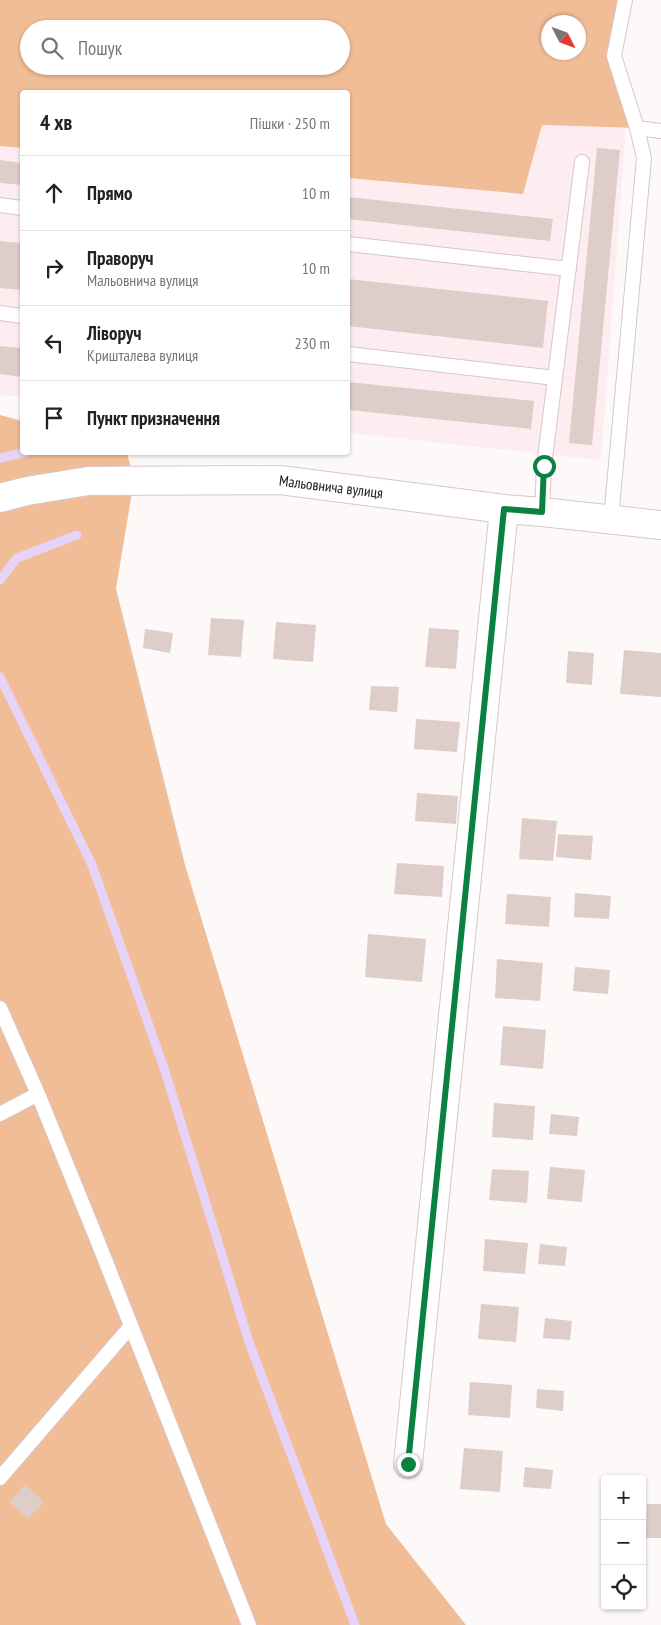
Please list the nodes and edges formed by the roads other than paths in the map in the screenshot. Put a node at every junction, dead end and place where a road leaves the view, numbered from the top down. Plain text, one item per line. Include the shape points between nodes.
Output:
1 (625, 0) edge
2 (637, 128) junction
3 (661, 131) edge
4 (582, 162) dead end
5 (0, 205) edge
6 (20, 208) edge
7 (350, 244) edge
8 (569, 269) junction
9 (0, 313) edge
10 (20, 316) edge
11 (350, 354) edge
12 (555, 378) junction
13 (0, 498) edge
14 (504, 509) junction
15 (542, 512) junction
16 (611, 519) junction
17 (661, 525) edge
18 (0, 1008) edge
19 (38, 1094) junction
20 (0, 1114) edge
21 (131, 1326) junction
22 (408, 1464) dead end
23 (0, 1478) edge
24 (248, 1625) edge

1 - 2 lane via 614,56
2 - 3 lane
2 - 16 lane via 644,158
4 - 8 lane
5 - 6 lane
7 - 8 lane
8 - 12 lane
9 - 10 lane
11 - 12 lane
12 - 15 lane
13 - 14 street, Мальовнича вулиця via 88,482 280,480
14 - 15 street, Мальовнича вулиця
14 - 22 street
15 - 16 street, Мальовнича вулиця
16 - 17 street, Мальовнича вулиця
18 - 19 lane
19 - 20 lane
19 - 21 lane
21 - 23 lane
21 - 24 lane

